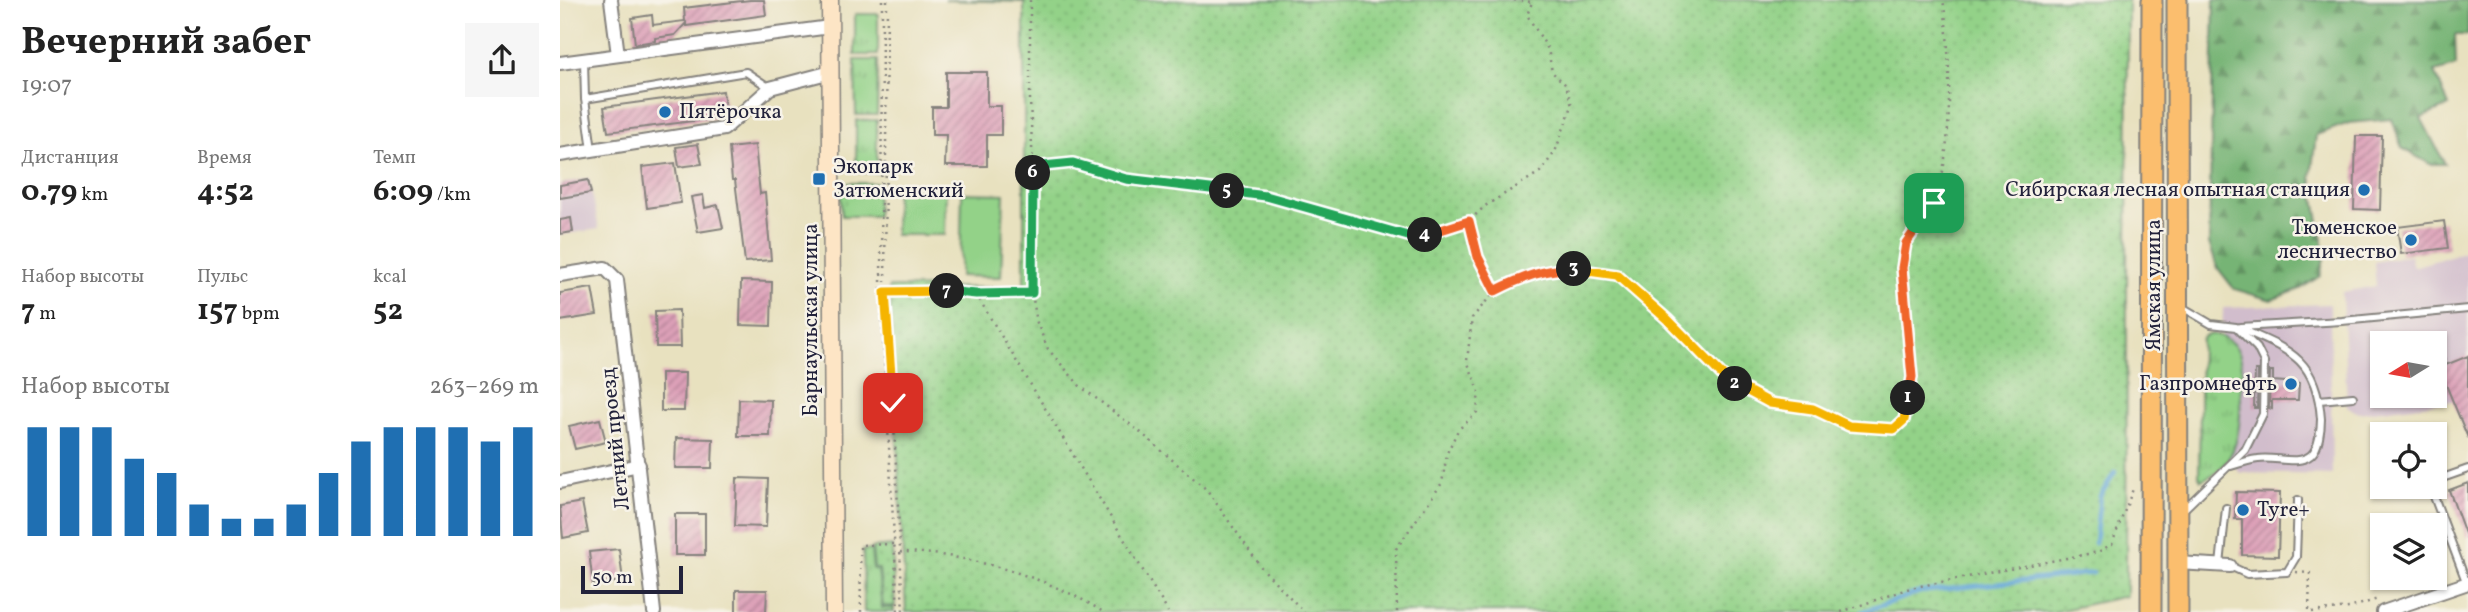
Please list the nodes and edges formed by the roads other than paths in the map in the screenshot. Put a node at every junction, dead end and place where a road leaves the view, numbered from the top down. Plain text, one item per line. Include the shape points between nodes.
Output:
1 (611, 0) edge
2 (830, 0) edge
3 (2152, 0) edge
4 (2177, 0) edge
5 (830, 27) junction
6 (618, 55) junction
7 (584, 60) junction
8 (560, 63) edge
9 (831, 72) junction
10 (770, 88) junction
11 (585, 99) junction
12 (592, 150) junction
13 (560, 155) edge
14 (560, 275) edge
15 (2177, 303) junction
16 (2468, 309) edge
17 (2236, 327) junction
18 (2353, 397) dead end
19 (2319, 400) junction
20 (639, 465) junction
21 (2230, 466) junction
22 (2468, 469) edge
23 (2447, 476) edge
24 (560, 482) edge
25 (2435, 499) edge
26 (2298, 500) dead end
27 (2226, 508) dead end
28 (2177, 516) junction
29 (2468, 558) edge
30 (2458, 561) junction
31 (2177, 563) junction
32 (2225, 566) junction
33 (2467, 584) edge
34 (654, 612) edge
35 (834, 612) edge
36 (2151, 612) edge
37 (2178, 612) edge
38 (2383, 612) edge

1 - 6 street
2 - 5 street, Барнаульская улица
3 - 36 main road, Ямская улица
4 - 15 main road, Ямская улица
5 - 6 street
5 - 9 street, Барнаульская улица
6 - 7 street
7 - 8 street
7 - 11 lane
9 - 10 street
9 - 35 street, Барнаульская улица
10 - 11 lane via 747,72
10 - 12 street via 724,129
11 - 12 lane
12 - 13 street
14 - 20 street, Летний проезд via 605,268 617,280
15 - 17 lane via 2211,324
15 - 28 main road, Ямская улица
16 - 17 lane
17 - 19 lane via 2298,358 2313,378
17 - 21 lane via 2264,362 2263,414 2245,450
18 - 19 lane
19 - 21 lane via 2321,423 2312,454
20 - 24 street
20 - 34 street, Летний проезд
21 - 28 lane
22 - 23 lane
25 - 30 lane
26 - 32 lane via 2296,557 2287,572 2247,574
27 - 32 lane
28 - 31 main road, Ямская улица
29 - 30 lane
30 - 33 lane
31 - 32 street
31 - 37 main road, Ямская улица
33 - 38 street

